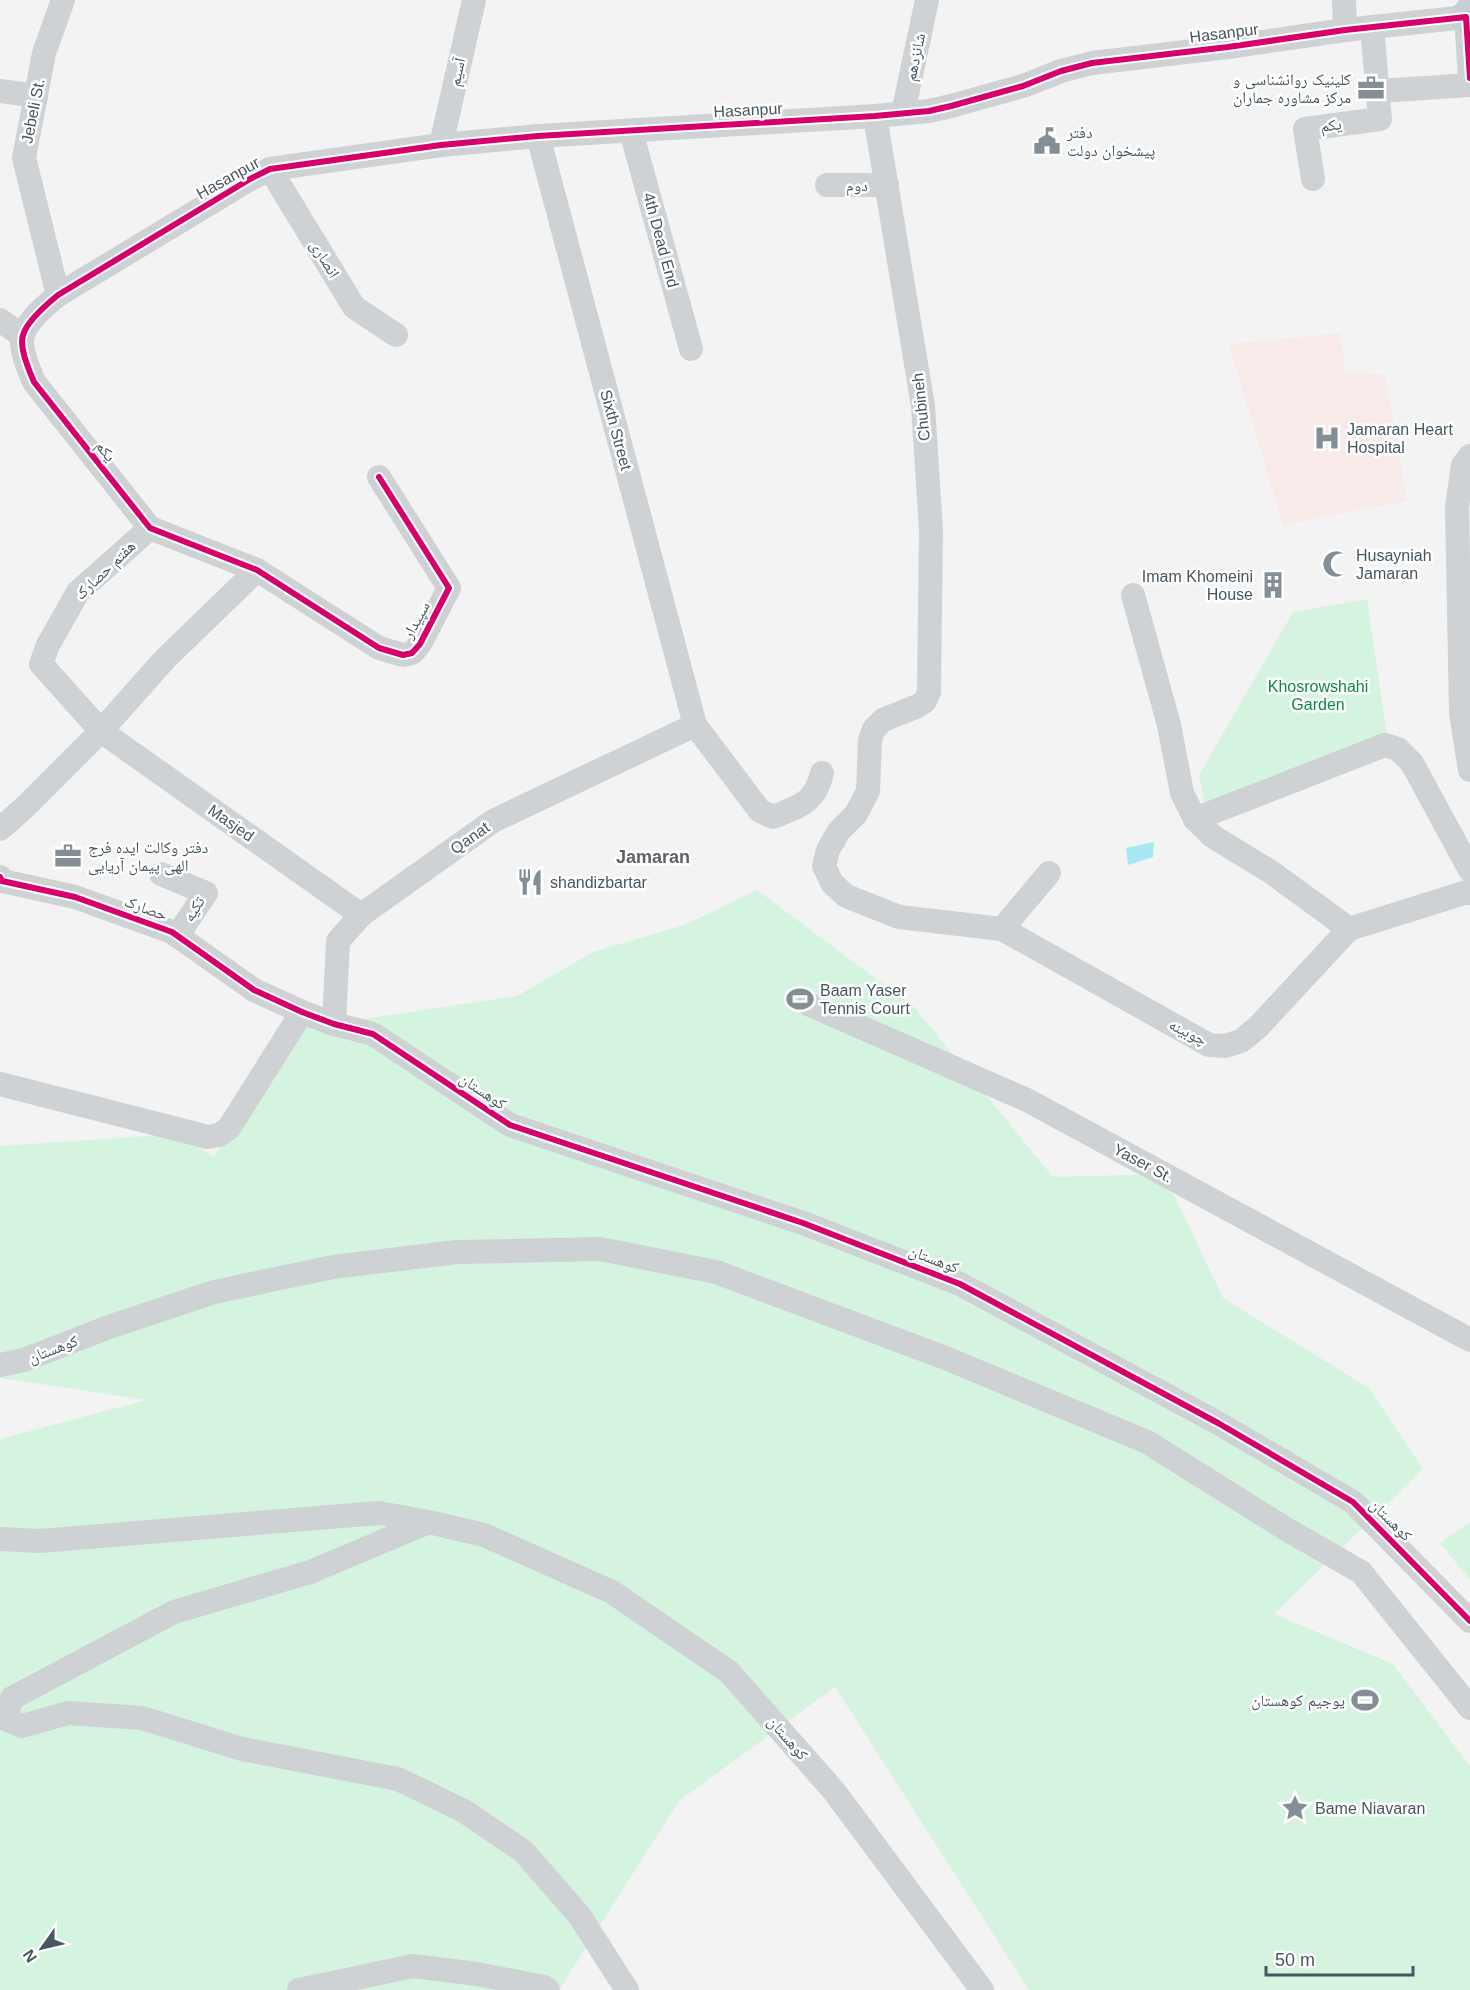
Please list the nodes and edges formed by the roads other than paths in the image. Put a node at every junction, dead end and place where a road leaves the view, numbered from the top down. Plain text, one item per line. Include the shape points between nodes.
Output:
1 (63, 0) edge
2 (474, 0) edge
3 (927, 0) edge
4 (1344, 0) edge
5 (1468, 15) edge
6 (1372, 27) junction
7 (1345, 30) junction
8 (1470, 78) edge
9 (1470, 86) edge
10 (0, 91) edge
11 (1379, 91) junction
12 (36, 96) junction
13 (903, 113) junction
14 (875, 116) junction
15 (631, 130) junction
16 (538, 136) junction
17 (441, 145) junction
18 (270, 169) junction
19 (1312, 179) dead end
20 (826, 185) dead end
21 (887, 185) junction
22 (58, 295) junction
23 (0, 320) edge
24 (396, 335) dead end
25 (22, 336) junction
26 (692, 349) dead end
27 (1470, 456) edge
28 (379, 477) dead end
29 (150, 528) junction
30 (257, 570) junction
31 (1133, 595) dead end
32 (1466, 713) edge
33 (695, 725) junction
34 (101, 731) junction
35 (1470, 770) edge
36 (822, 773) dead end
37 (1195, 819) junction
38 (0, 829) edge
39 (1470, 870) edge
40 (1049, 873) dead end
41 (160, 874) dead end
42 (0, 877) edge
43 (1470, 893) edge
44 (361, 915) junction
45 (1002, 930) junction
46 (1349, 930) junction
47 (177, 936) junction
48 (808, 1004) dead end
49 (302, 1012) junction
50 (334, 1024) junction
51 (0, 1084) edge
52 (1470, 1340) edge
53 (0, 1365) edge
54 (429, 1522) junction
55 (0, 1539) edge
56 (1470, 1621) edge
57 (1470, 1708) edge
58 (299, 1990) edge
59 (548, 1990) edge
60 (627, 1990) edge
61 (982, 1990) edge

1 - 12 street, Jebeli St. via 44,53
2 - 17 street, آسیم
3 - 13 street, شانزدهم
4 - 7 street
5 - 6 street, Hasanpur
5 - 8 street
6 - 7 street, Hasanpur
6 - 11 street, یکم
7 - 13 street, Hasanpur via 1092,63 951,106
9 - 11 street
10 - 12 street
11 - 19 street, یکم via 1380,118 1305,129
12 - 22 street, Jebeli St. via 24,158
13 - 14 street, Hasanpur
14 - 15 street, Hasanpur
14 - 21 street, Chubineh
15 - 16 street, Hasanpur
15 - 26 street, 4th Dead End
16 - 17 street, Hasanpur
16 - 33 street, Sixth Street
17 - 18 street, Hasanpur
18 - 22 street, Hasanpur
18 - 24 street, انصاری via 354,307
20 - 21 street, دوم
21 - 45 street, Chubineh via 923,406 931,530 929,692 918,706 883,720 874,729 868,791 828,850 825,866 832,883 846,896 899,917
22 - 25 street via 38,312
23 - 25 street
25 - 29 street, یکم via 25,362 34,382
27 - 32 street via 1463,465 1457,507
28 - 30 street, سپیدار via 449,588 412,653 403,655 379,648
29 - 30 street
29 - 34 street, هفتم حصارک via 78,592 41,664
30 - 34 street via 165,659
31 - 37 street via 1169,725 1182,793
32 - 35 street
33 - 36 street via 760,811 773,817 801,805 818,789
33 - 44 street, Qanat via 493,821
34 - 38 street
34 - 44 street, Masjed
37 - 39 street via 1385,745 1398,749 1412,763
37 - 46 street via 1212,836 1271,872
40 - 45 street
41 - 47 street, تکیه via 206,893
42 - 47 street, حصارک via 2,881 75,897
43 - 46 street, چوبینه
44 - 50 street, Qanat via 338,941
45 - 46 street, چوبینه via 1209,1045 1225,1046 1241,1041 1258,1027
47 - 49 street, حصارک via 254,990
48 - 52 street, Yaser St. via 1027,1100
49 - 50 street, حصارک
49 - 51 street via 229,1128 219,1135 208,1137
50 - 56 street, کوهستان via 373,1034 510,1125 802,1223 960,1284 1218,1423 1353,1502
53 - 57 street, کوهستان via 24,1360 214,1292 333,1267 457,1252 600,1249 716,1272 943,1357 1147,1442 1286,1530 1361,1572
54 - 55 street, کوهستان via 379,1513 40,1541
54 - 60 street via 310,1572 174,1612 12,1698 5,1719 22,1726 68,1713 142,1718 242,1749 398,1779 464,1811 523,1851 579,1915
54 - 61 street, کوهستان via 484,1535 612,1592 729,1672 834,1791
58 - 59 street via 413,1966 477,1974

